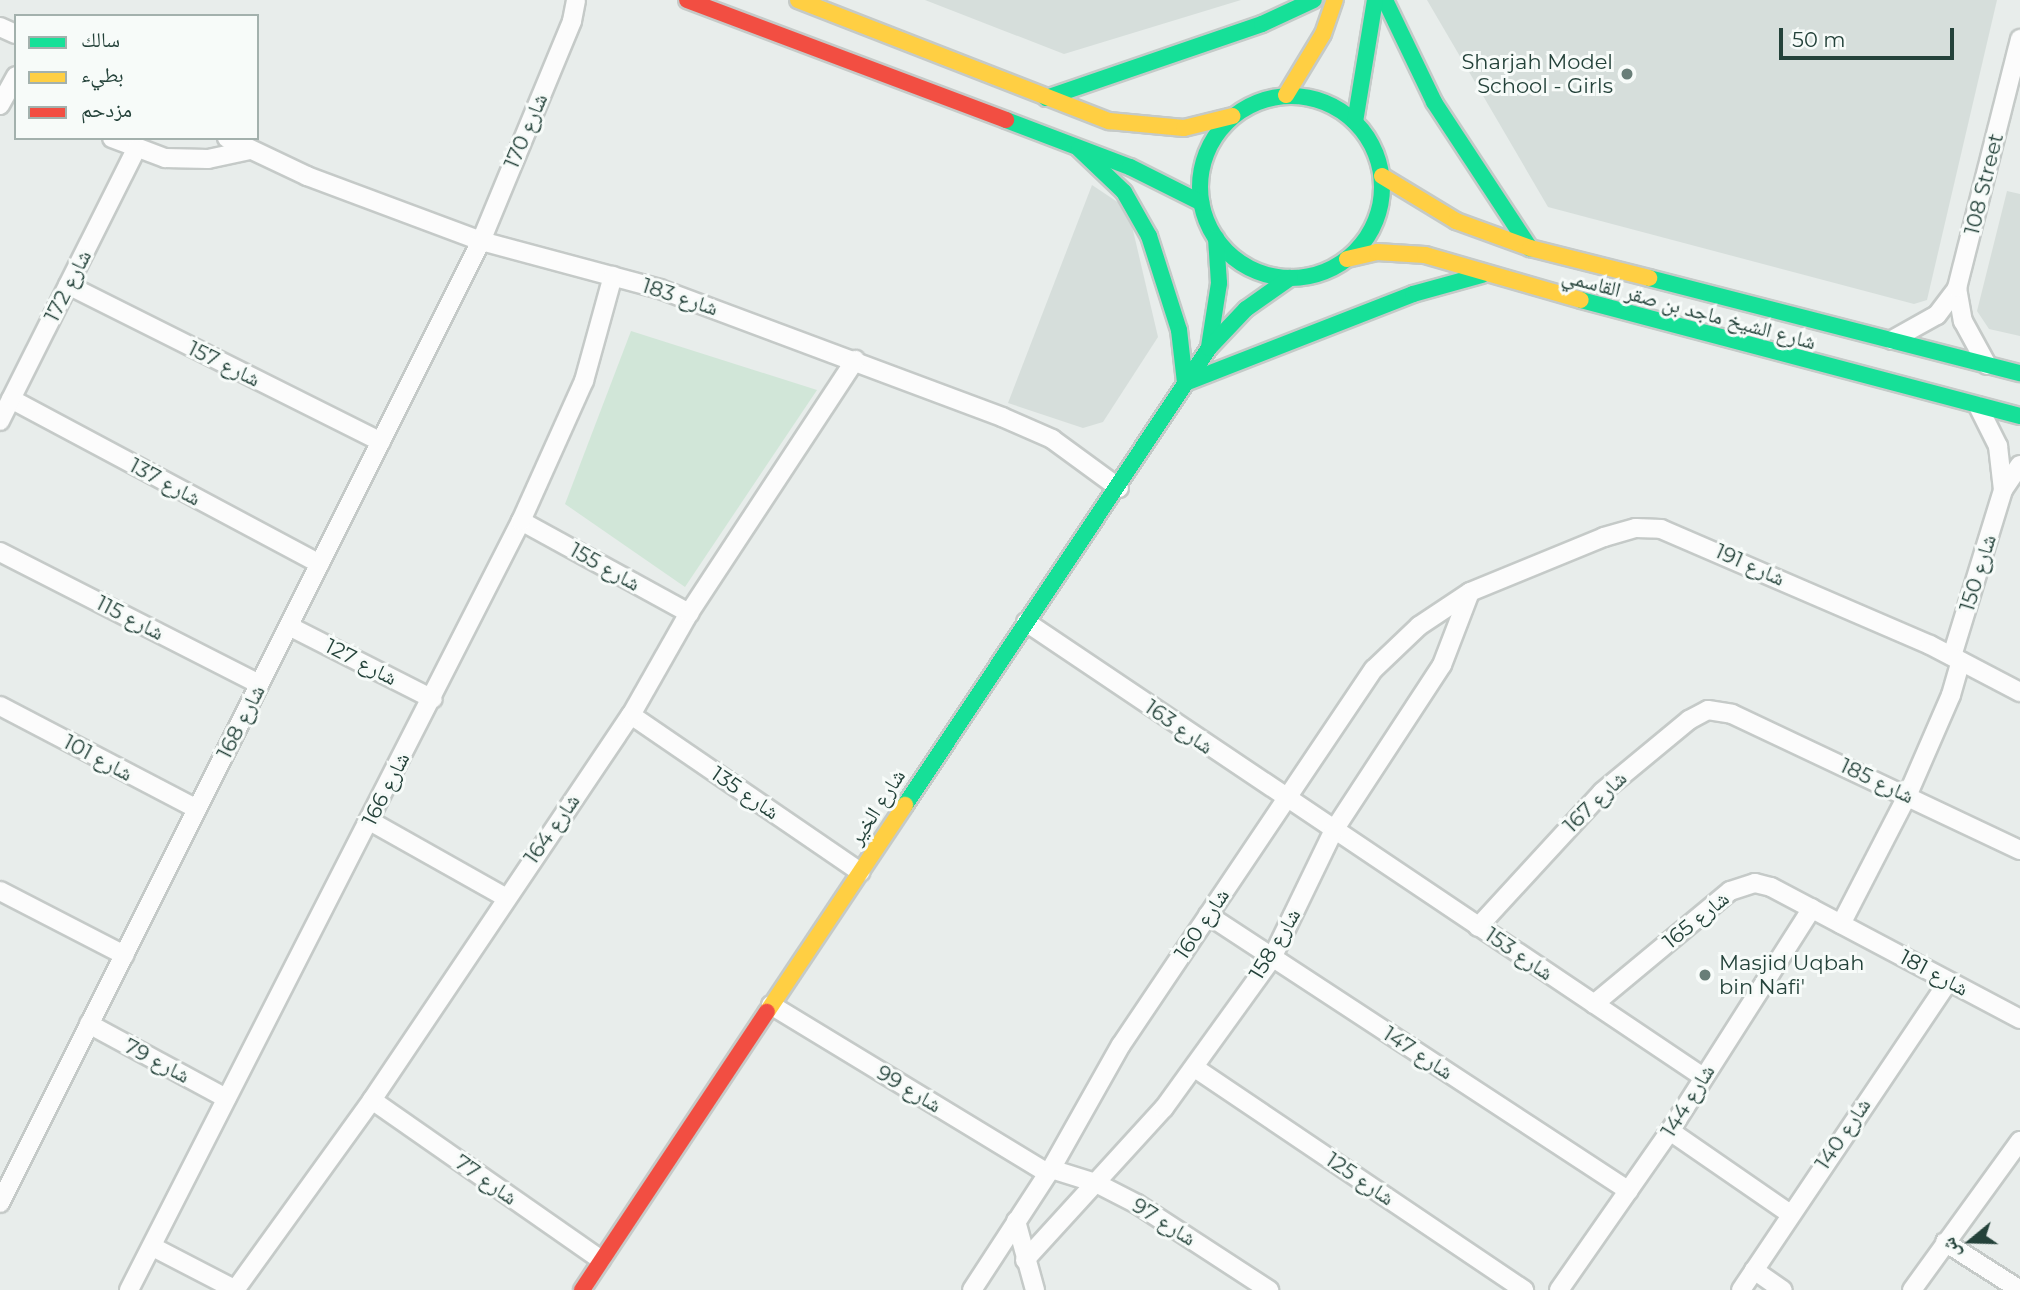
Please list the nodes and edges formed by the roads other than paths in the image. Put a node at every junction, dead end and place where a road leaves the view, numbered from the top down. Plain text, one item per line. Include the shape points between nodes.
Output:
1 (576, 0) edge
2 (589, 0) edge
3 (687, 0) edge
4 (798, 0) edge
5 (1314, 0) edge
6 (1335, 0) edge
7 (1375, 0) edge
8 (1385, 0) edge
9 (572, 21) junction
10 (2020, 39) edge
11 (14, 85) edge
12 (1286, 95) junction
13 (1046, 98) junction
14 (0, 105) edge
15 (1233, 116) junction
16 (1355, 121) junction
17 (116, 140) edge
18 (231, 140) edge
19 (1079, 149) junction
20 (136, 150) junction
21 (250, 150) junction
22 (1382, 176) junction
23 (1202, 203) junction
24 (1216, 238) junction
25 (481, 240) junction
26 (1530, 248) junction
27 (1347, 259) junction
28 (1482, 275) junction
29 (613, 276) junction
30 (1290, 278) junction
31 (68, 285) junction
32 (1958, 288) junction
33 (1892, 340) junction
34 (1209, 348) junction
35 (855, 360) junction
36 (1987, 365) junction
37 (2020, 373) edge
38 (1185, 383) junction
39 (11, 399) junction
40 (1978, 405) junction
41 (2020, 416) edge
42 (0, 421) edge
43 (381, 442) junction
44 (2020, 465) edge
45 (1119, 488) junction
46 (2003, 490) junction
47 (521, 521) junction
48 (0, 552) edge
49 (320, 564) junction
50 (1470, 592) junction
51 (689, 613) junction
52 (1026, 622) junction
53 (289, 626) junction
54 (1957, 658) junction
55 (259, 684) junction
56 (2020, 692) edge
57 (433, 699) junction
58 (0, 706) edge
59 (1732, 714) joint
60 (631, 715) junction
61 (1908, 794) junction
62 (1285, 800) junction
63 (197, 809) junction
64 (370, 821) junction
65 (1334, 830) junction
66 (2020, 850) edge
67 (860, 872) junction
68 (0, 891) edge
69 (505, 897) junction
70 (1812, 908) junction
71 (1208, 915) junction
72 (1841, 924) junction
73 (1478, 927) junction
74 (124, 955) junction
75 (1272, 958) junction
76 (1949, 981) junction
77 (771, 1004) junction
78 (1594, 1004) junction
79 (2020, 1019) edge
80 (89, 1024) junction
81 (1195, 1068) junction
82 (1703, 1077) junction
83 (226, 1098) junction
84 (372, 1100) junction
85 (1670, 1131) junction
86 (2020, 1141) edge
87 (1049, 1171) junction
88 (1096, 1183) junction
89 (1629, 1191) junction
90 (0, 1203) edge
91 (1789, 1213) junction
92 (1016, 1221) junction
93 (1945, 1242) junction
94 (153, 1247) junction
95 (601, 1260) junction
96 (1025, 1260) junction
97 (985, 1269) junction
98 (1754, 1270) junction
99 (129, 1290) edge
100 (235, 1290) edge
101 (582, 1290) edge
102 (972, 1290) edge
103 (989, 1290) edge
104 (1035, 1290) edge
105 (1269, 1290) edge
106 (1524, 1290) edge
107 (1559, 1290) edge
108 (1741, 1290) edge
109 (1783, 1290) edge
110 (1912, 1290) edge
111 (2020, 1290) edge

1 - 9 street, شارع 170
2 - 9 street, شارع 170
3 - 19 street
4 - 13 street
5 - 13 street via 1262,24
6 - 12 street via 1322,34
7 - 16 street
8 - 26 street via 1434,102
9 - 25 street, شارع 170
10 - 32 street, 108 Street
11 - 14 street
12 - 15 street via 1267,98
12 - 16 street via 1323,101
13 - 15 street via 1134,127 1184,128
15 - 23 street via 1220,130 1203,164
16 - 22 street via 1373,147
17 - 20 street
18 - 21 street, شارع 183
19 - 23 street via 1154,177
19 - 38 street via 1124,192 1149,236 1177,320
20 - 21 street via 187,160
20 - 31 street, شارع 172
21 - 25 street, شارع 183
22 - 26 street, شارع الشيخ ماجد بن صقر القاسمي via 1455,221
22 - 27 street via 1375,222
23 - 24 street
24 - 30 street via 1248,267
24 - 34 street, شارع الخير via 1218,293
25 - 29 street, شارع 183
25 - 43 street, شارع 168
26 - 33 street, شارع الشيخ ماجد بن صقر القاسمي
27 - 28 street, شارع الشيخ ماجد بن صقر القاسمي via 1399,251
27 - 30 street via 1311,276
28 - 38 street via 1413,293
28 - 40 street, شارع الشيخ ماجد بن صقر القاسمي
29 - 35 street, شارع 183
29 - 47 street, شارع 166 via 584,381
30 - 34 street, شارع الخير via 1246,309
31 - 39 street, شارع 172
31 - 43 street, شارع 157
32 - 33 street, 108 Street via 1937,316
32 - 36 street, 108 Street via 1966,329
33 - 36 street, شارع الشيخ ماجد بن صقر القاسمي
34 - 38 street, شارع الخير
35 - 45 street, شارع 183 via 1052,439
35 - 51 street, شارع 164
36 - 37 street, شارع الشيخ ماجد بن صقر القاسمي
38 - 45 street, شارع الخير
39 - 42 street, شارع 172
39 - 49 street, شارع 137
40 - 41 street, شارع الشيخ ماجد بن صقر القاسمي
40 - 46 street, شارع 150 via 1998,446
43 - 49 street, شارع 168
44 - 46 street, شارع 150
45 - 52 street, شارع الخير
46 - 54 street, شارع 150
47 - 51 street, شارع 155
47 - 57 street, شارع 166
48 - 55 street, شارع 115
49 - 53 street, شارع 168
50 - 54 street, شارع 191 via 1604,537 1636,528 1661,529
50 - 62 street, شارع 160 via 1419,626 1374,669
50 - 65 street, شارع 158 via 1442,665
51 - 60 street, شارع 164
52 - 62 street, شارع 163
52 - 67 street, شارع الخير
53 - 55 street, شارع 168
53 - 57 street, شارع 127
54 - 56 street, شارع 191
54 - 61 street, شارع 150 via 1951,695
55 - 63 street, شارع 168
57 - 64 street, شارع 166
58 - 63 street, شارع 101
59 - 61 street, شارع 185
59 - 73 street, شارع 167 via 1708,710 1698,714 1602,792
60 - 67 street, شارع 135
60 - 69 street, شارع 164
61 - 66 street, شارع 185
61 - 72 street, شارع 150
62 - 65 street, شارع 163
62 - 71 street, شارع 160
63 - 74 street, شارع 168
64 - 69 street
64 - 83 street, شارع 166
65 - 73 street, شارع 153
65 - 75 street, شارع 158
67 - 77 street, شارع الخير
68 - 74 street
69 - 84 street, شارع 164
70 - 72 street, شارع 181
70 - 78 street, شارع 165 via 1771,887 1742,885 1719,899
70 - 82 street, شارع 144
71 - 75 street, شارع 147
71 - 87 street, شارع 160 via 1106,1069
72 - 76 street, شارع 181
73 - 78 street, شارع 153
74 - 80 street, شارع 168
75 - 81 street, شارع 158
75 - 89 street, شارع 147
76 - 79 street, شارع 181
76 - 91 street, شارع 140
77 - 87 street, شارع 99
77 - 95 street, شارع الخير
78 - 82 street, شارع 153
80 - 83 street, شارع 79
80 - 90 street, شارع 168
81 - 88 street, شارع 158
81 - 106 street, شارع 125
82 - 85 street, شارع 144
83 - 94 street, شارع 166
84 - 95 street, شارع 77
84 - 100 street, شارع 164
85 - 89 street, شارع 144
85 - 91 street
86 - 93 street
87 - 88 street, شارع 97
87 - 92 street, شارع 160
88 - 96 street, شارع 158
88 - 105 street, شارع 97 via 1155,1215
89 - 107 street, شارع 144
91 - 98 street, شارع 140
92 - 96 street
92 - 97 street, شارع 160
93 - 110 street
93 - 111 street
94 - 99 street, شارع 166
94 - 100 street
95 - 101 street, شارع الخير
96 - 104 street
97 - 102 street, شارع 160
97 - 103 street
98 - 108 street, شارع 140
98 - 109 street

